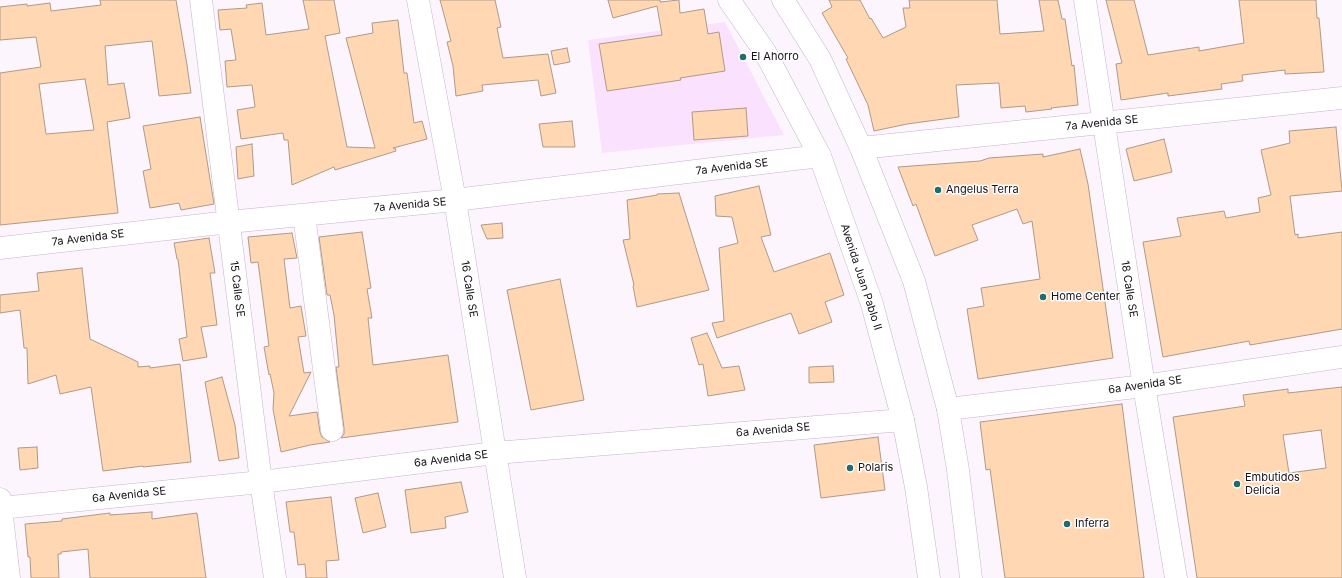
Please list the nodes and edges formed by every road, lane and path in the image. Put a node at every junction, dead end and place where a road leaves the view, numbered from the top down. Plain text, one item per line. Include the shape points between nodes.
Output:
1 (201, 0) edge
2 (418, 0) edge
3 (729, 0) edge
4 (783, 0) edge
5 (1085, 0) edge
6 (1342, 98) edge
7 (1103, 123) junction
8 (861, 148) junction
9 (820, 156) junction
10 (455, 200) junction
11 (304, 215) junction
12 (229, 222) junction
13 (0, 248) edge
14 (1342, 357) edge
15 (1144, 386) junction
16 (948, 409) junction
17 (902, 420) junction
18 (332, 430) dead end
19 (495, 453) junction
20 (261, 482) junction
21 (0, 505) edge
22 (9, 578) edge
23 (275, 578) edge
24 (516, 578) edge
25 (929, 578) edge
26 (971, 578) edge
27 (1176, 578) edge

1 - 12 main road, 15 Calle SE
2 - 10 main road, 16 Calle SE
3 - 9 main road, Avenida Juan Pablo II via 765,52
4 - 8 main road via 820,59
5 - 7 main road, 18 Calle SE
6 - 7 main road, 7a Avenida SE
7 - 8 main road, 7a Avenida SE
7 - 15 main road, 18 Calle SE
8 - 16 main road via 914,281
9 - 10 main road, 7a Avenida SE
9 - 17 main road, Avenida Juan Pablo II via 872,304
10 - 11 main road, 7a Avenida SE
10 - 19 main road, 16 Calle SE
11 - 12 main road, 7a Avenida SE
11 - 18 main road
12 - 13 main road, 7a Avenida SE
12 - 20 main road, 15 Calle SE
14 - 15 main road, 6a Avenida SE
15 - 16 main road, 6a Avenida SE
15 - 27 main road, 18 Calle SE
16 - 26 main road
17 - 19 main road, 6a Avenida SE
17 - 25 main road, Avenida Juan Pablo II via 916,487
19 - 20 main road, 6a Avenida SE
19 - 24 main road, 16 Calle SE
20 - 21 main road, 6a Avenida SE
20 - 23 main road, 15 Calle SE
21 - 22 main road

